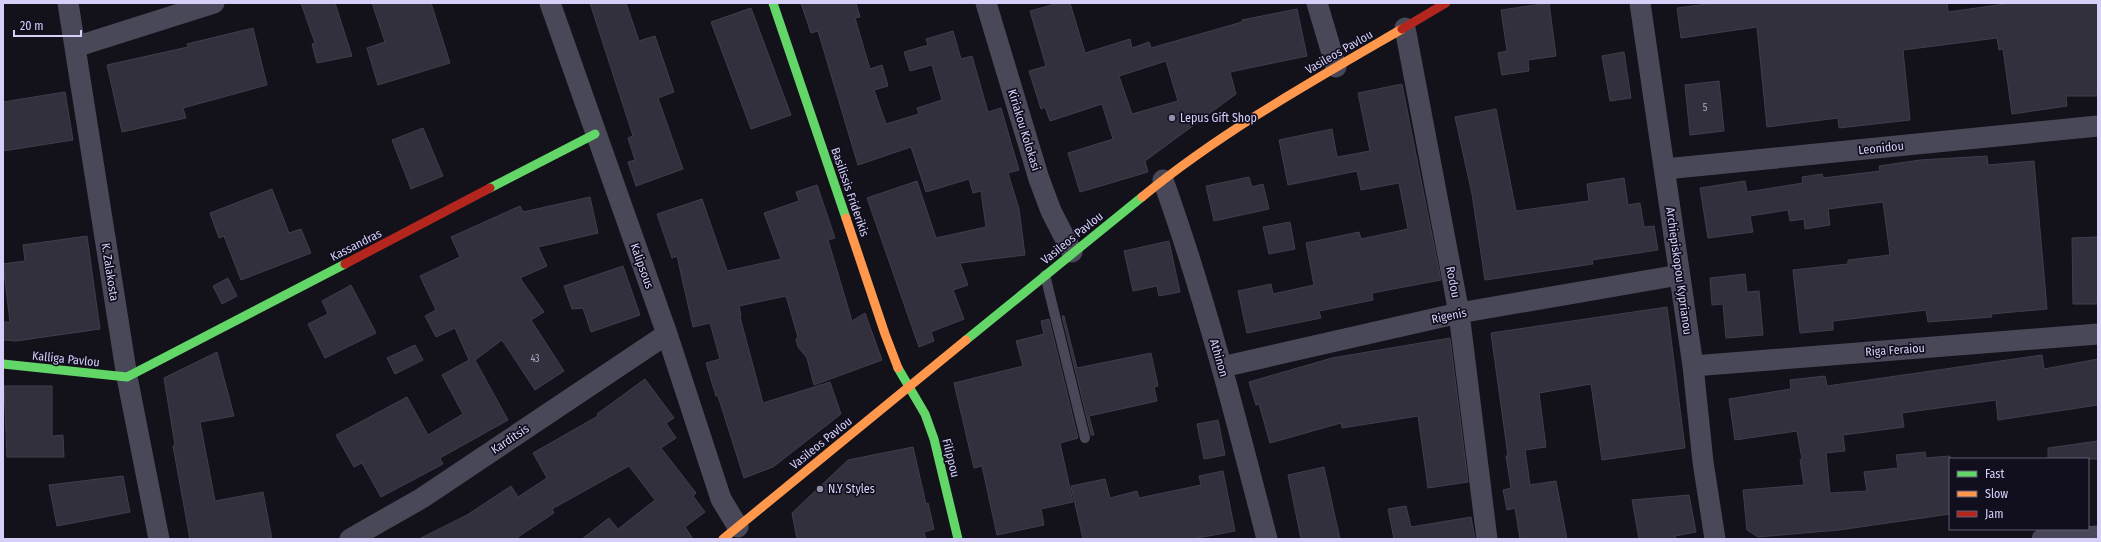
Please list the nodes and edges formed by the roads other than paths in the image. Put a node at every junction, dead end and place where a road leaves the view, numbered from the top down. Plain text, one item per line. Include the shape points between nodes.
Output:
1 (68, 3) edge
2 (214, 3) edge
3 (550, 3) edge
4 (773, 3) edge
5 (986, 3) edge
6 (1317, 3) edge
7 (1446, 3) edge
8 (1640, 3) edge
9 (1405, 28) junction
10 (75, 47) junction
11 (1336, 68) junction
12 (2098, 126) edge
13 (595, 134) junction
14 (1665, 169) junction
15 (1162, 180) junction
16 (1072, 252) junction
17 (1045, 275) junction
18 (1679, 275) junction
19 (1459, 313) junction
20 (667, 334) junction
21 (2098, 334) edge
22 (3, 364) edge
23 (1693, 366) junction
24 (1222, 367) junction
25 (127, 377) junction
26 (910, 386) junction
27 (1085, 438) dead end
28 (730, 533) edge
29 (2098, 536) edge
30 (2070, 538) edge
31 (159, 539) edge
32 (350, 539) edge
33 (958, 539) edge
34 (1267, 539) edge
35 (1487, 539) edge
36 (1715, 539) edge
37 (2042, 539) edge

1 - 10 street, K. Zalakosta
2 - 10 street
3 - 13 street, Kalipsous
4 - 26 street, Basilissis Friderikis via 885,334 898,367
5 - 16 street, Kiriakou Kolokasi via 1039,179 1051,211
6 - 11 street
7 - 9 street, Vasileos Pavlou
8 - 14 street, Archiepiskopou Kyprianou
9 - 11 street, Vasileos Pavlou
9 - 19 street, Rodou
10 - 25 street, K. Zalakosta
11 - 15 street, Vasileos Pavlou via 1284,98
12 - 14 street, Leonidou
13 - 20 street, Kalipsous
13 - 25 street, Kassandras
14 - 18 street, Archiepiskopou Kyprianou
15 - 16 street, Vasileos Pavlou
15 - 24 street, Athinon via 1180,229
16 - 17 street, Vasileos Pavlou
17 - 26 street, Vasileos Pavlou
17 - 27 lane
18 - 19 street, Rigenis
18 - 23 street, Archiepiskopou Kyprianou
19 - 24 street, Rigenis
19 - 35 street, Rodou
20 - 28 street, Kalipsous
20 - 32 street, Karditsis via 422,498
21 - 23 street, Riga Feraiou
22 - 25 street, Kalliga Pavlou
23 - 36 street, Archiepiskopou Kyprianou via 1703,462
24 - 34 street, Athinon
25 - 31 street, K. Zalakosta
26 - 28 street, Vasileos Pavlou
26 - 33 street, Filippou via 925,414 934,439
29 - 30 street
30 - 37 street

